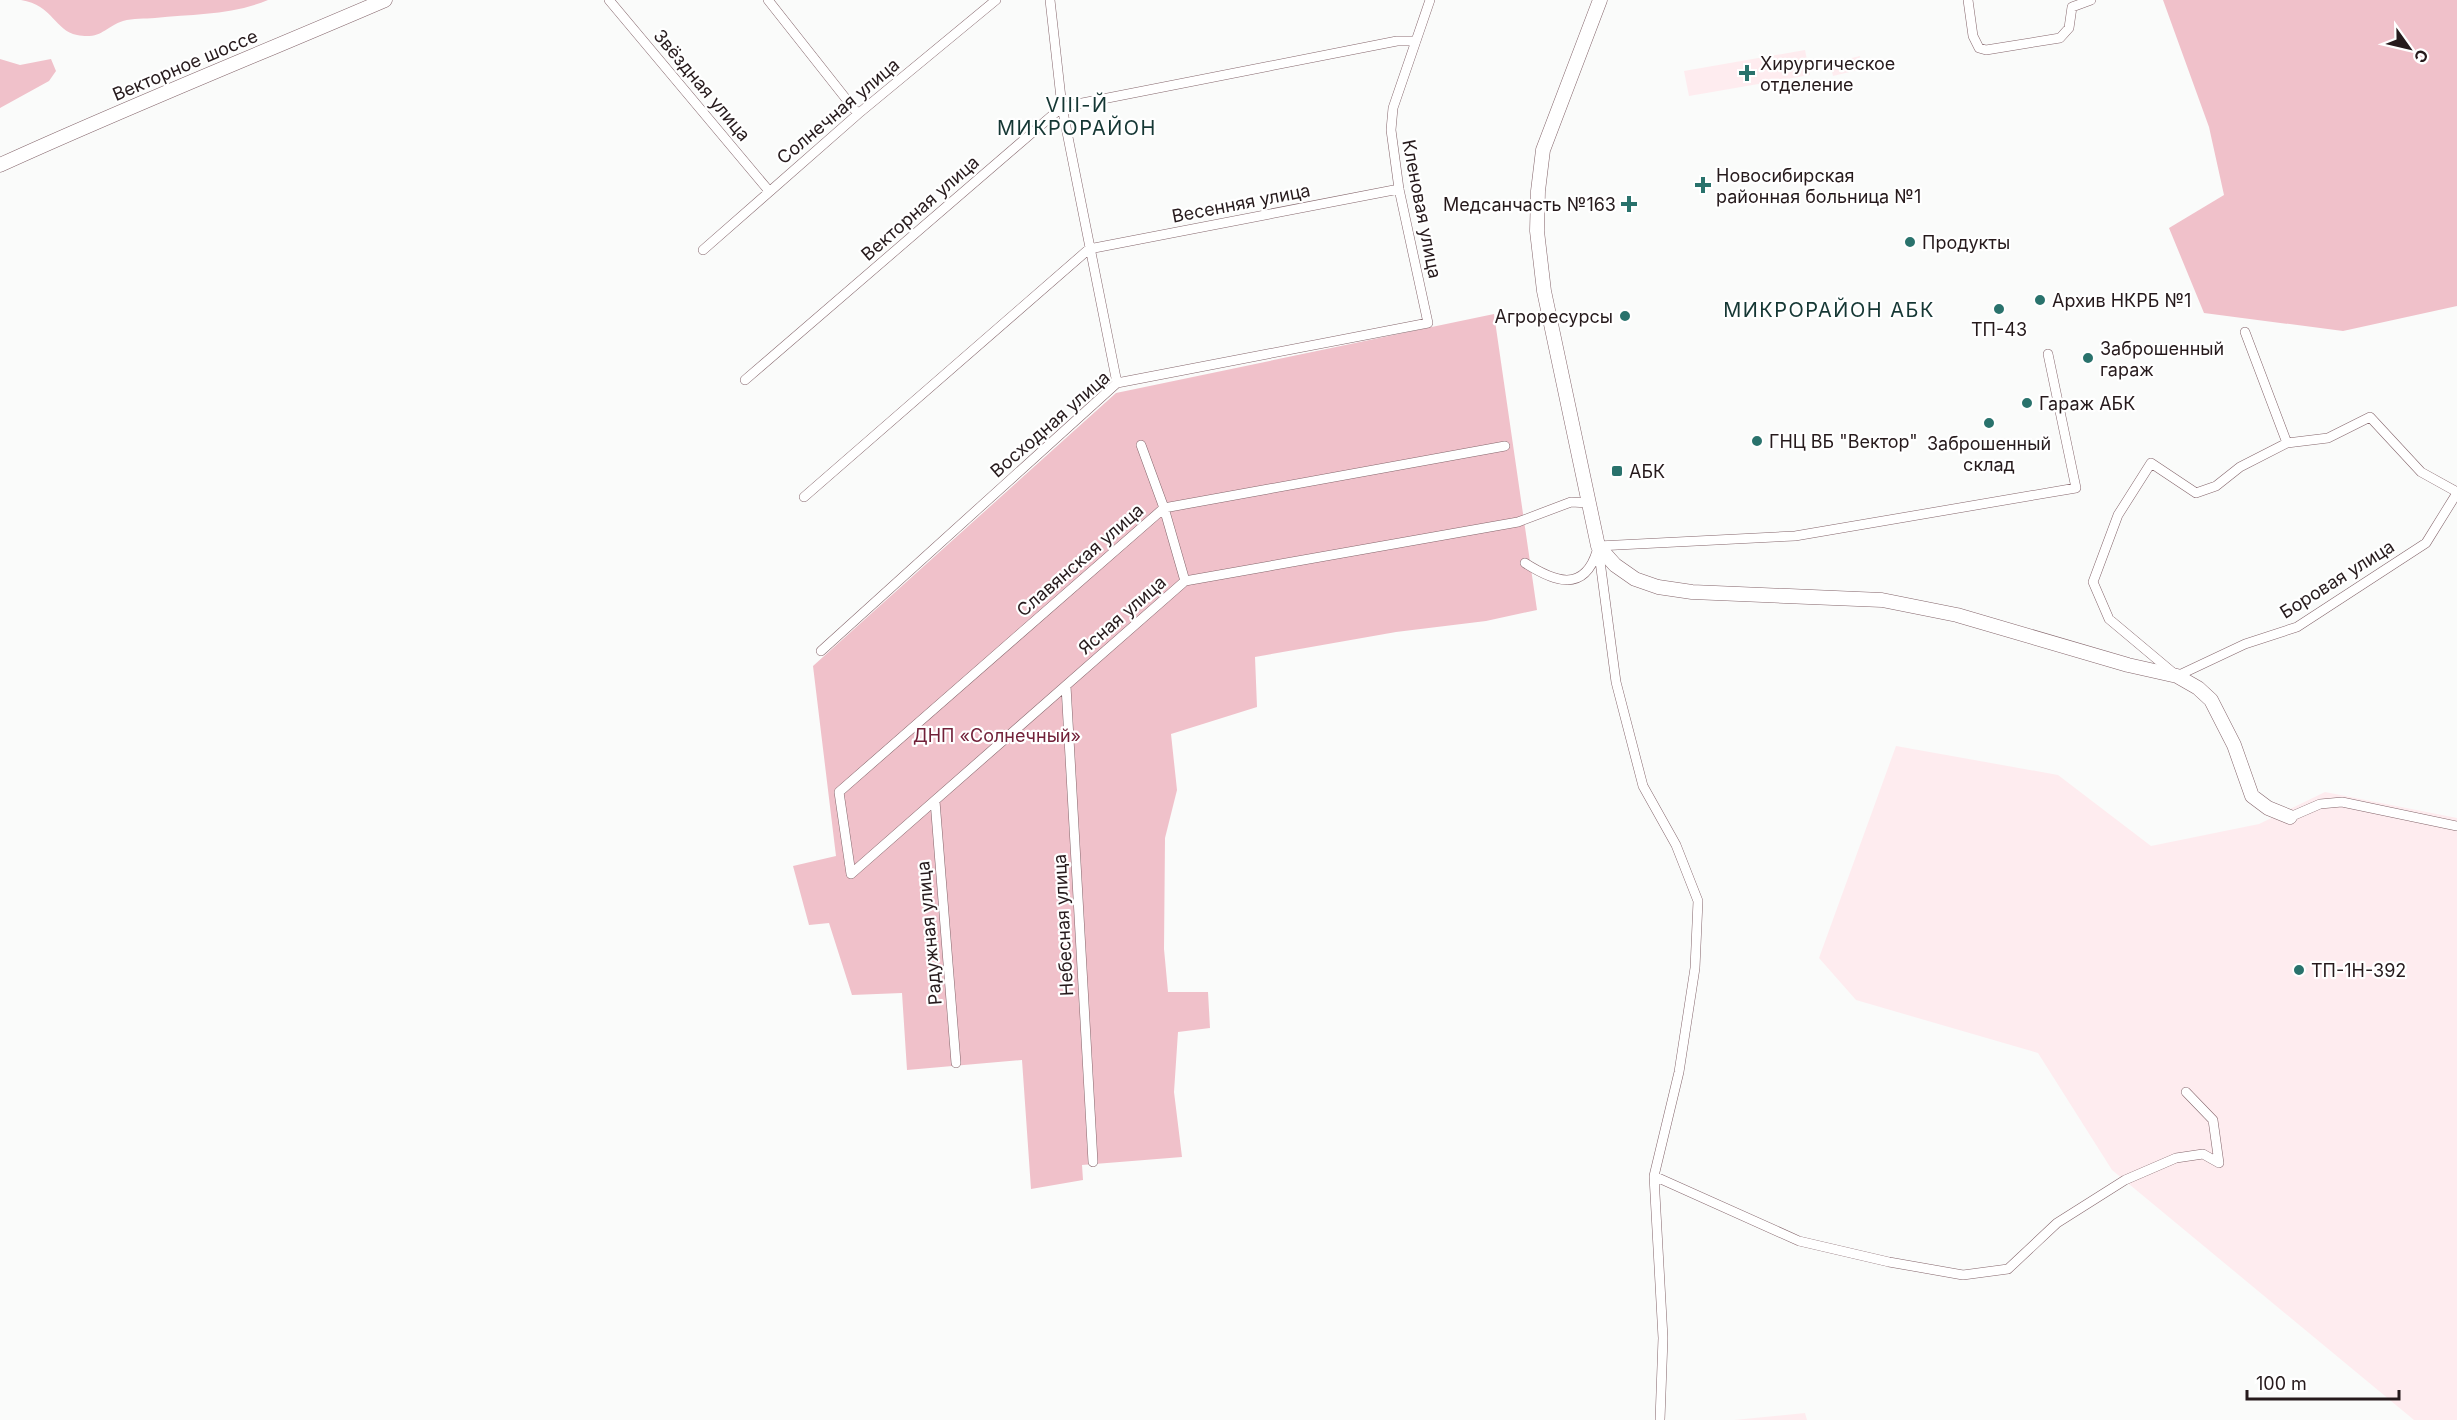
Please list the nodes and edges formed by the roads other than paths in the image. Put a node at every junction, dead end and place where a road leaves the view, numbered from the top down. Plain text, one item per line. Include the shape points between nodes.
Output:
1 (385, 0) edge
2 (609, 0) edge
3 (768, 0) edge
4 (996, 0) edge
5 (1050, 0) edge
6 (1430, 0) edge
7 (1600, 0) edge
8 (1968, 0) edge
9 (2091, 0) edge
10 (368, 3) edge
11 (1416, 41) junction
12 (1062, 107) junction
13 (858, 114) junction
14 (0, 165) edge
15 (1399, 189) junction
16 (769, 191) junction
17 (1089, 249) junction
18 (703, 250) dead end
19 (1428, 322) joint
20 (2245, 332) dead end
21 (2048, 354) dead end
22 (745, 380) dead end
23 (1117, 382) junction
24 (2288, 443) junction
25 (1141, 445) dead end
26 (1505, 446) dead end
27 (2457, 492) edge
28 (804, 497) dead end
29 (1589, 503) junction
30 (1164, 508) junction
31 (1598, 546) junction
32 (1525, 563) dead end
33 (1185, 581) junction
34 (821, 651) dead end
35 (2178, 676) junction
36 (1066, 686) junction
37 (935, 801) junction
38 (2290, 817) joint
39 (2457, 826) edge
40 (851, 874) joint
41 (956, 1064) dead end
42 (2186, 1092) dead end
43 (1093, 1162) dead end
44 (1654, 1176) junction
45 (1660, 1420) edge

1 - 10 street, Векторное шоссе
2 - 16 street, Звёздная улица
3 - 13 street
4 - 13 street, Солнечная улица
5 - 12 street
6 - 11 street, Кленовая улица
7 - 29 street via 1544,150 1537,231 1544,291
8 - 9 street via 1973,36 1979,48 1986,50 2060,38 2069,28 2072,7
10 - 14 street, Векторное шоссе
11 - 12 street, Векторная улица via 1397,41
11 - 15 street, Кленовая улица via 1393,108 1390,130
12 - 17 street
12 - 22 street, Векторная улица
13 - 16 street, Солнечная улица
15 - 17 street, Весенняя улица
15 - 19 street, Кленовая улица
16 - 18 street, Солнечная улица
17 - 23 street
17 - 28 street
19 - 23 street, Восходная улица
20 - 24 street
21 - 31 street via 2076,488 1795,536
23 - 34 street, Восходная улица
24 - 27 street via 2328,438 2370,417 2421,472
24 - 35 street via 2196,494 2151,463 2118,515 2094,582 2109,619
25 - 30 street
26 - 30 street, Славянская улица
27 - 35 street, Боровая улица via 2426,543 2297,627 2245,644
29 - 31 street
29 - 33 street, Ясная улица via 1571,502 1518,522
30 - 33 street
30 - 40 street, Славянская улица via 839,792
31 - 32 street via 1592,566 1565,581 1548,578
31 - 35 street via 1635,579 1658,587 1692,592 1882,600 1957,615
31 - 44 street via 1616,682 1642,786 1676,845 1698,902 1695,968 1679,1072
33 - 36 street, Ясная улица
35 - 38 street via 2211,700 2234,745 2252,795 2268,808
36 - 37 street, Ясная улица
36 - 43 street, Небесная улица
37 - 40 street, Ясная улица
37 - 41 street, Радужная улица
38 - 39 street via 2320,804 2342,802
42 - 44 street via 2213,1120 2219,1163 2204,1154 2175,1158 2125,1180 2057,1223 2008,1269 1963,1275 1799,1241
44 - 45 street via 1663,1338

